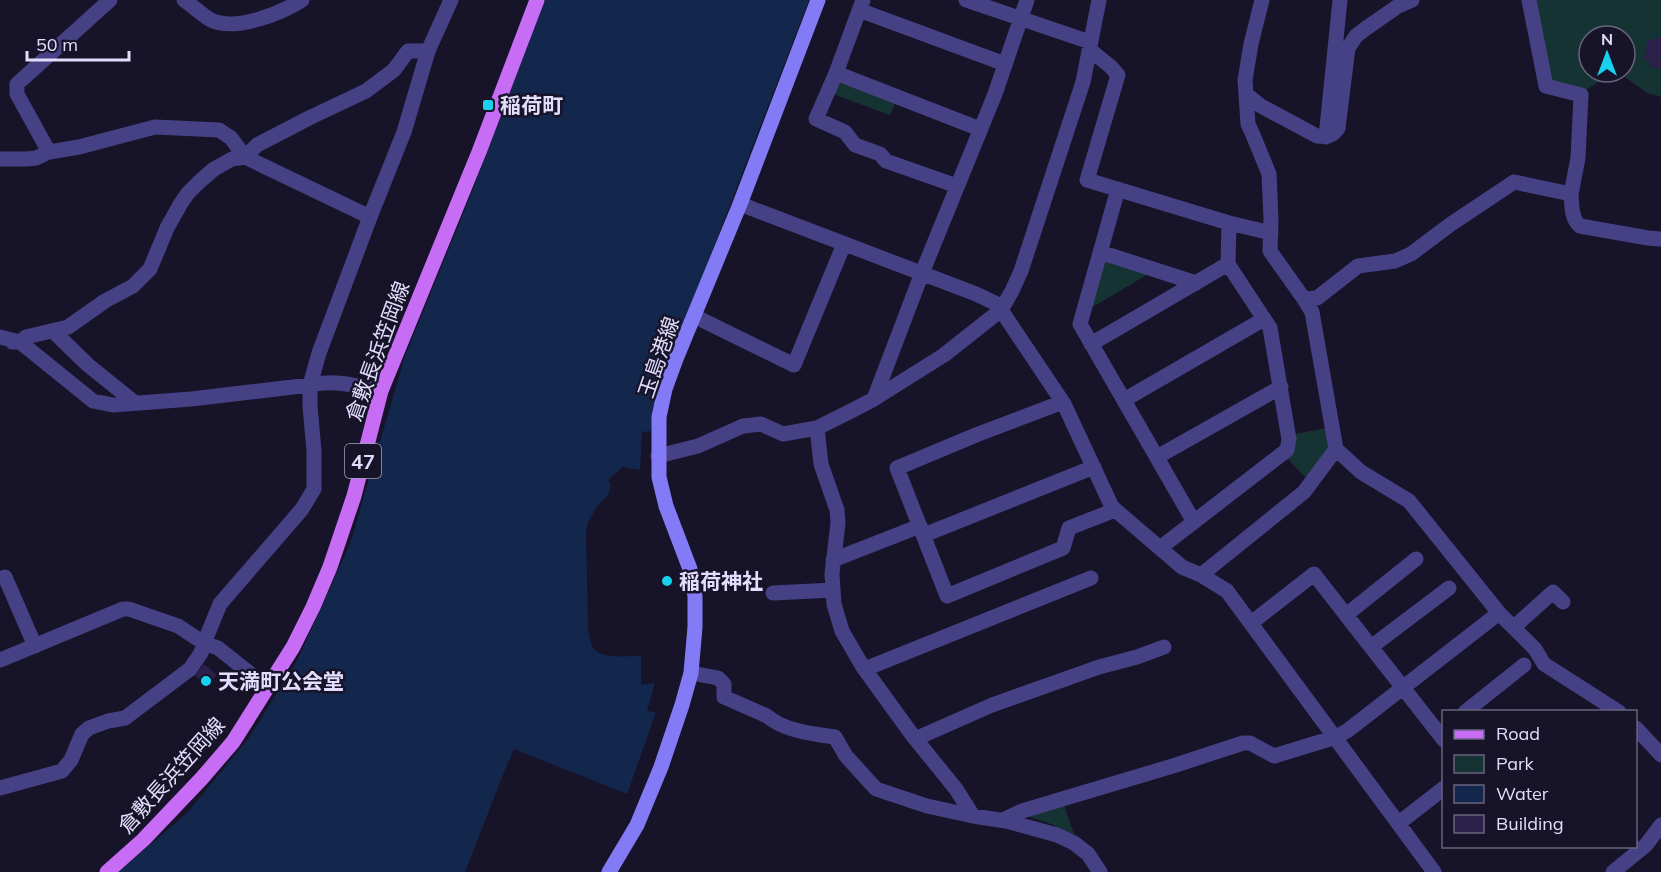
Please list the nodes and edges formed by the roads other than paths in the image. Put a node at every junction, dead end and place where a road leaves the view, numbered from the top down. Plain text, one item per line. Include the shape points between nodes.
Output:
1 (110, 0) edge
2 (184, 0) edge
3 (302, 0) edge
4 (451, 0) edge
5 (537, 0) edge
6 (818, 0) edge
7 (966, 0) edge
8 (1027, 0) edge
9 (1100, 0) edge
10 (1262, 0) edge
11 (1340, 0) edge
12 (1412, 0) edge
13 (1529, 0) edge
14 (861, 5) edge
15 (1021, 20) junction
16 (1089, 45) junction
17 (428, 51) junction
18 (1005, 64) junction
19 (836, 73) junction
20 (1246, 94) junction
21 (980, 129) junction
22 (1326, 137) junction
23 (49, 152) junction
24 (245, 157) junction
25 (0, 159) edge
26 (957, 186) junction
27 (1118, 189) junction
28 (1571, 194) junction
29 (740, 204) junction
30 (370, 217) junction
31 (1229, 223) junction
32 (1271, 233) junction
33 (1661, 239) edge
34 (844, 244) junction
35 (1100, 252) junction
36 (1228, 264) junction
37 (922, 273) junction
38 (1196, 283) junction
39 (1304, 299) junction
40 (1001, 310) junction
41 (694, 316) junction
42 (1264, 319) junction
43 (54, 332) junction
44 (0, 337) edge
45 (0, 342) edge
46 (20, 342) junction
47 (1091, 344) junction
48 (310, 385) junction
49 (1281, 387) junction
50 (381, 391) junction
51 (874, 399) junction
52 (1124, 400) junction
53 (134, 402) junction
54 (1063, 402) junction
55 (817, 428) junction
56 (1336, 449) junction
57 (658, 456) junction
58 (1157, 457) junction
59 (1094, 467) junction
60 (1115, 510) junction
61 (1194, 522) junction
62 (922, 531) junction
63 (1160, 548) junction
64 (1416, 559) dead end
65 (833, 560) junction
66 (1201, 575) junction
67 (5, 578) dead end
68 (1092, 578) dead end
69 (1449, 588) dead end
70 (833, 590) junction
71 (773, 592) dead end
72 (1563, 602) dead end
73 (1500, 613) junction
74 (1346, 615) junction
75 (1251, 623) junction
76 (1514, 627) junction
77 (204, 643) junction
78 (35, 646) junction
79 (1371, 646) junction
80 (1164, 647) dead end
81 (0, 660) edge
82 (1524, 665) dead end
83 (865, 669) junction
84 (691, 673) junction
85 (267, 687) junction
86 (1403, 688) junction
87 (1466, 710) edge
88 (1616, 710) edge
89 (1637, 730) edge
90 (1442, 733) edge
91 (1336, 737) junction
92 (915, 739) junction
93 (1661, 755) edge
94 (0, 788) edge
95 (1442, 790) edge
96 (973, 816) junction
97 (1003, 820) junction
98 (1399, 823) junction
99 (1661, 825) edge
100 (1618, 871) edge
101 (107, 872) edge
102 (609, 872) edge
103 (1100, 872) edge
104 (1434, 872) edge

1 - 23 street via 17,84 17,94
2 - 3 street via 212,20 233,24 267,17
4 - 17 street
5 - 50 main road, 倉敷長浜笠岡線 / 47
6 - 29 main road, 玉島港線
7 - 15 street
8 - 15 street
9 - 16 street
10 - 20 street via 1251,44
11 - 22 street
12 - 22 street via 1356,36 1348,48 1338,128
13 - 28 street via 1546,86 1581,95 1578,158
14 - 18 street
14 - 19 street
15 - 16 street
15 - 18 street
16 - 27 street via 1118,75 1087,180
16 - 40 street via 1083,82 1021,272
17 - 24 street via 408,51 394,70 366,91 257,145
17 - 30 street via 404,132
18 - 21 street
19 - 21 street
19 - 26 street via 816,119 845,132 855,145 880,154 886,161
20 - 22 street via 1261,106
20 - 32 street via 1248,124 1269,174
21 - 26 street
23 - 24 street via 155,127 200,128 219,130 238,145
23 - 25 street via 36,158
24 - 30 street
24 - 43 street via 214,169 188,193 150,269 133,286
26 - 37 street
27 - 31 street
27 - 35 street
28 - 33 street via 1574,218 1580,226
28 - 39 street via 1514,182 1411,254 1395,261 1358,266 1317,298
29 - 34 street
29 - 41 main road, 玉島港線
30 - 48 street
31 - 32 street
31 - 36 street
32 - 39 street via 1270,251
34 - 37 street
34 - 41 street via 794,365
35 - 38 street
35 - 47 street via 1080,324
36 - 38 street
36 - 42 street
37 - 40 street via 976,294
37 - 51 street
38 - 47 street
39 - 56 street via 1312,312
40 - 51 street via 944,355
40 - 54 street
41 - 57 main road, 玉島港線 via 665,389 659,417
42 - 49 street via 1270,328
42 - 52 street
43 - 46 street via 26,337
43 - 53 street
44 - 46 street
45 - 46 street
46 - 53 street via 93,401 113,405
47 - 52 street
48 - 50 street via 334,382
48 - 53 street
48 - 77 street via 314,489 302,509 220,604
49 - 58 street
49 - 61 street via 1289,439 1287,450
50 - 85 main road, 倉敷長浜笠岡線 / 47 via 354,496 330,567 293,646
51 - 55 street
52 - 58 street
54 - 59 street
54 - 62 street via 897,468
55 - 57 street via 783,434 761,424 743,426 698,446
55 - 65 street via 821,464 837,510
56 - 66 street via 1304,492
56 - 73 street via 1362,472 1409,501
57 - 84 main road, 玉島港線 via 666,506 690,569 695,596
58 - 61 street
59 - 60 street
59 - 62 street
60 - 62 street via 1069,528 1063,548 947,596
60 - 63 street
61 - 63 street
62 - 65 street
63 - 66 street via 1182,567
64 - 74 street
65 - 70 street
66 - 75 street via 1227,591
67 - 78 street
68 - 83 street
69 - 79 street
70 - 71 street
70 - 83 street via 842,632
72 - 76 street via 1553,592
73 - 76 street
73 - 86 street
74 - 75 street via 1314,574
74 - 79 street
75 - 91 street
76 - 88 street via 1544,664
77 - 78 street via 178,626 123,609
77 - 85 street via 218,648
77 - 94 street via 197,662 172,684 125,718 89,728 82,734 62,771
78 - 81 street
79 - 86 street
80 - 92 street via 992,705
82 - 87 street
83 - 92 street
84 - 96 street via 718,678 724,684 723,697 800,732 836,737 846,756 876,789
84 - 102 main road, 玉島港線 via 661,767 637,825
85 - 101 main road, 倉敷長浜笠岡線 / 47 via 233,742 202,778
86 - 90 street
86 - 91 street
89 - 93 street
91 - 97 street via 1274,756 1243,743
91 - 98 street
92 - 96 street
95 - 98 street
96 - 97 street
97 - 103 street via 1074,843 1088,854
98 - 104 street
99 - 100 street

